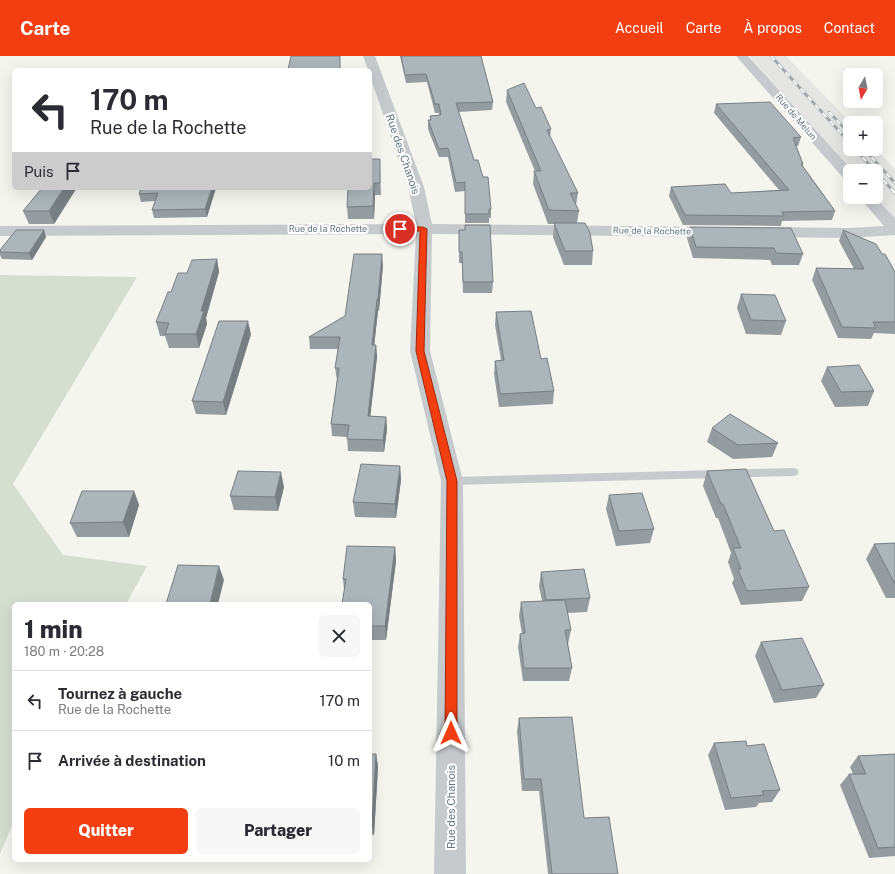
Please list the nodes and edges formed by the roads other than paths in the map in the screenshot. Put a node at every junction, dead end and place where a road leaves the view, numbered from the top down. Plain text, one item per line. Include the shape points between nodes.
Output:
1 (368, 56) edge
2 (742, 56) edge
3 (843, 169) edge
4 (873, 204) edge
5 (423, 229) junction
6 (895, 229) edge
7 (0, 231) edge
8 (793, 472) dead end
9 (452, 481) junction
10 (450, 874) edge

1 - 5 street, Rue des Chanois via 416,187
2 - 3 street, Rue de Melun
4 - 6 street
5 - 6 street, Rue de la Rochette via 850,233
5 - 7 street, Rue de la Rochette
5 - 9 street, Rue des Chanois via 420,351
8 - 9 lane
9 - 10 street, Rue des Chanois

